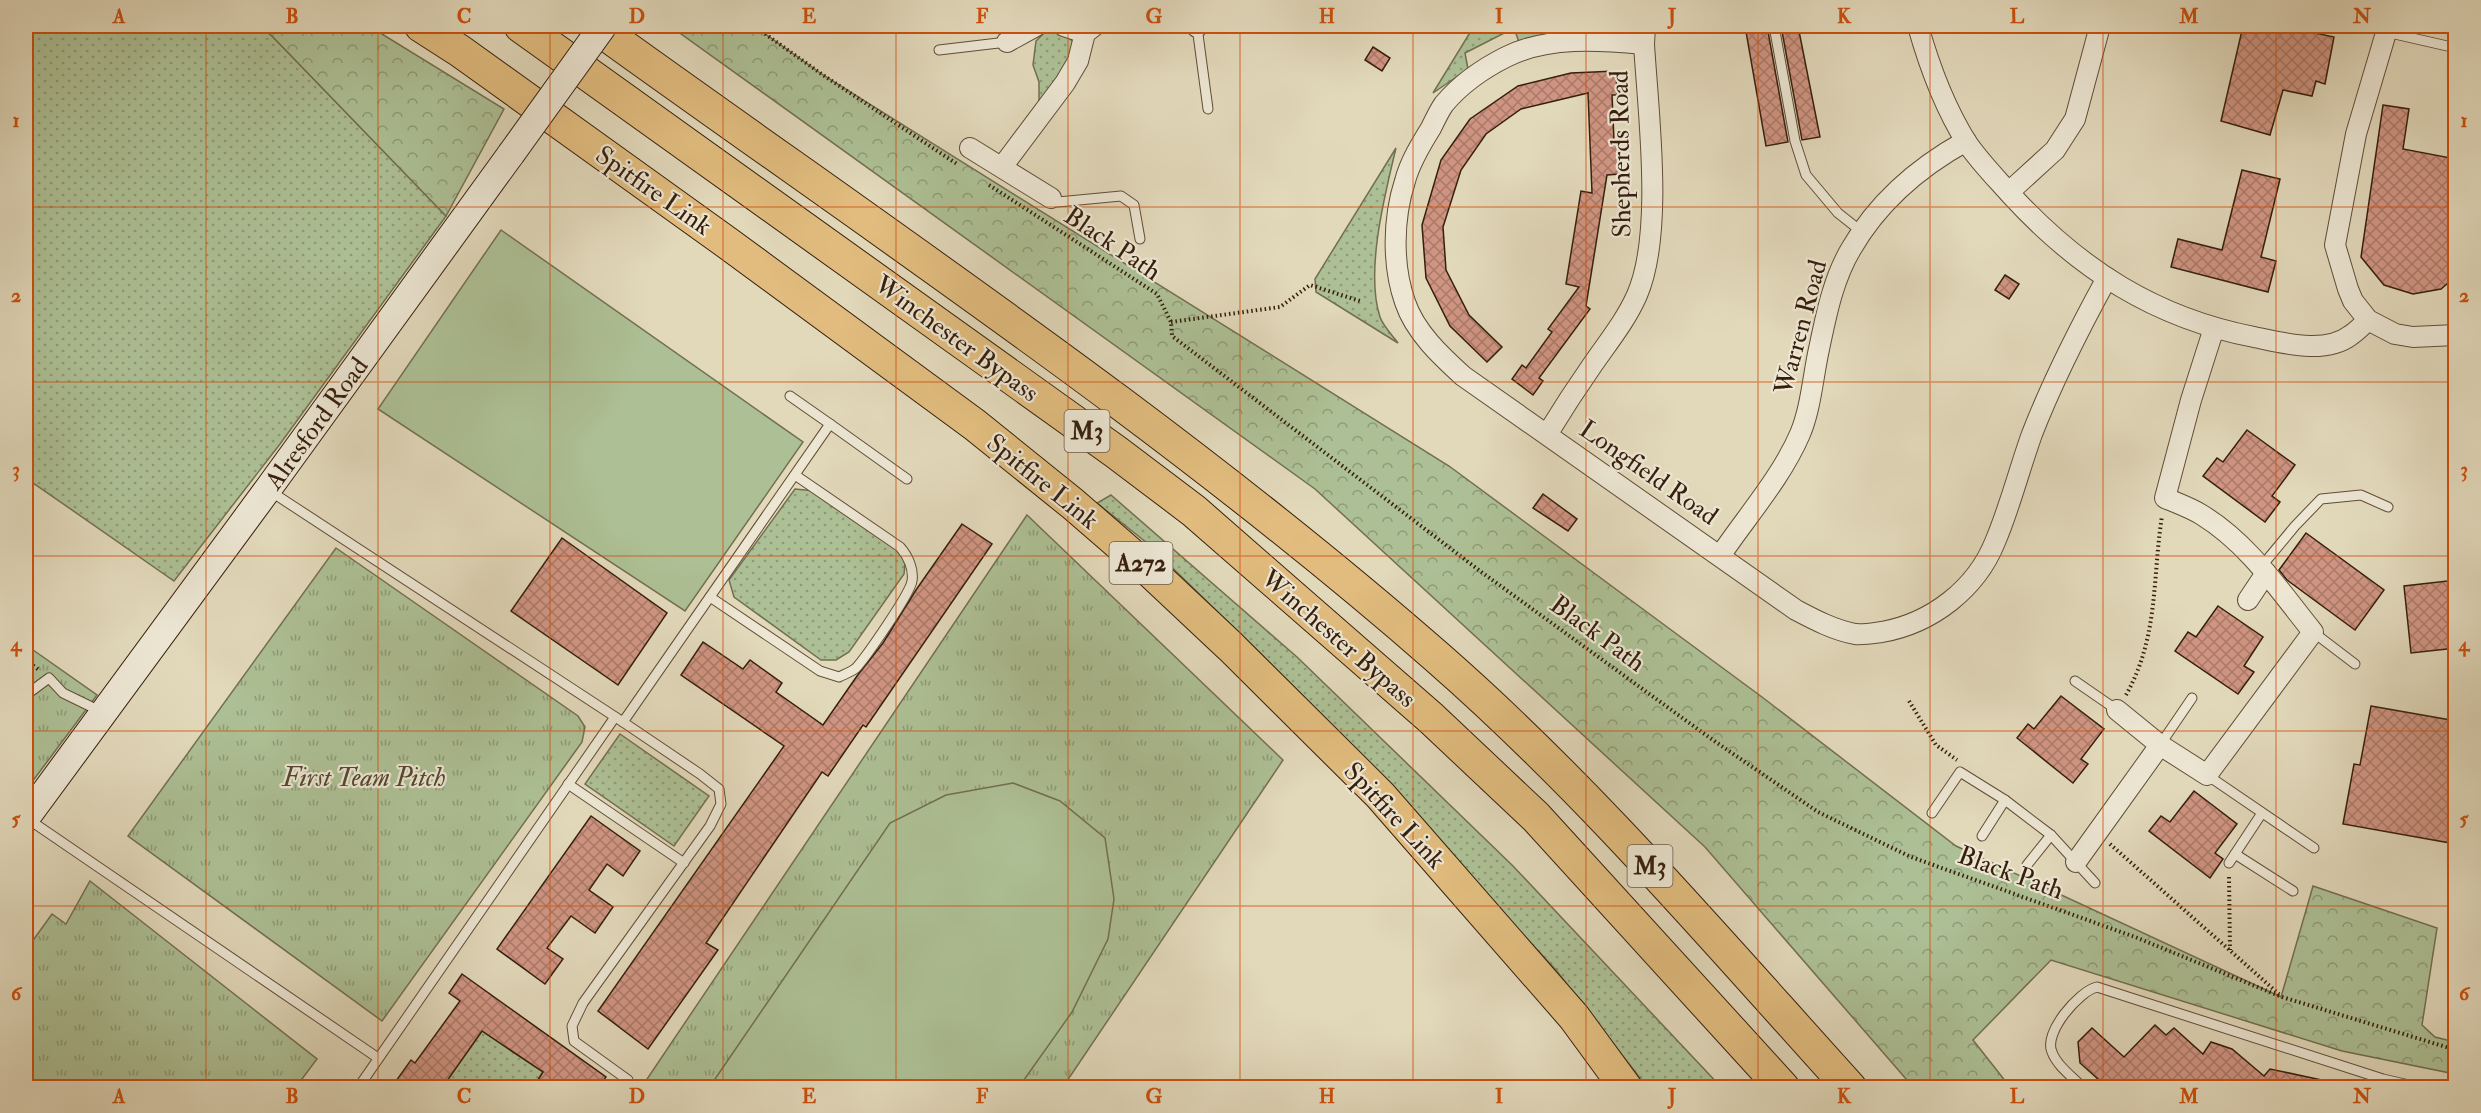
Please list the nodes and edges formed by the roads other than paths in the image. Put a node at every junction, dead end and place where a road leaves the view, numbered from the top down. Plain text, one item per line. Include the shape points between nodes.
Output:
1 (421, 26) edge
2 (521, 26) edge
3 (595, 26) edge
4 (603, 26) edge
5 (1036, 26) edge
6 (1064, 26) edge
7 (1197, 26) edge
8 (1774, 26) edge
9 (1918, 26) edge
10 (2100, 26) edge
11 (1090, 29) edge
12 (2387, 29) edge
13 (1645, 35) edge
14 (1007, 42) joint
15 (2456, 48) edge
16 (939, 50) dead end
17 (1208, 109) dead end
18 (1966, 141) junction
19 (970, 148) dead end
20 (1002, 167) junction
21 (2008, 192) junction
22 (1051, 198) joint
23 (1862, 232) junction
24 (1140, 239) dead end
25 (2107, 278) junction
26 (2368, 320) junction
27 (2214, 328) junction
28 (2456, 335) edge
29 (790, 396) dead end
30 (830, 424) junction
31 (1548, 434) junction
32 (795, 475) junction
33 (907, 479) dead end
34 (268, 489) junction
35 (2388, 507) dead end
36 (1720, 556) junction
37 (2264, 570) junction
38 (710, 597) junction
39 (2248, 600) dead end
40 (2313, 632) junction
41 (2355, 664) dead end
42 (2075, 681) dead end
43 (26, 695) edge
44 (2192, 698) dead end
45 (2117, 710) joint
46 (102, 712) junction
47 (619, 720) junction
48 (2160, 745) junction
49 (2207, 775) junction
50 (568, 784) junction
51 (2005, 800) junction
52 (1932, 813) dead end
53 (2262, 813) junction
54 (26, 818) edge
55 (2051, 835) junction
56 (1982, 836) dead end
57 (2314, 848) dead end
58 (2235, 854) junction
59 (2076, 862) junction
60 (2229, 862) road end
61 (684, 863) junction
62 (2027, 865) dead end
63 (2095, 883) dead end
64 (2293, 891) dead end
65 (378, 1058) junction
66 (358, 1088) edge
67 (626, 1088) edge
68 (1626, 1088) edge
69 (1784, 1088) edge
70 (1850, 1088) edge
71 (2084, 1088) edge
72 (2422, 1088) edge

1 - 68 highway, Spitfire Link / A272 via 975,425 1148,569 1380,795 1574,1017
2 - 69 highway, Winchester Bypass / M3 via 1194,511 1431,718 1536,816
3 - 70 highway, Winchester Bypass / M3 via 1172,442 1437,657 1560,770
4 - 34 main road, Alresford Road, bridge
5 - 14 street
6 - 11 street
7 - 17 lane
8 - 23 lane via 1795,141 1806,175 1838,213
9 - 18 street via 1927,56
10 - 21 street via 2075,119 2055,150
11 - 20 street via 1065,83
12 - 15 lane
12 - 26 street via 2356,135 2335,246 2348,290
13 - 31 street, Shepherds Road via 1652,184 1646,265 1624,320
13 - 31 street, Longfield Road via 1536,46 1506,57 1474,77 1444,104 1405,181 1396,252 1405,303 1419,329 1463,376
14 - 16 lane
18 - 21 street
18 - 23 street, Warren Road via 1902,185
19 - 20 street
20 - 22 street
21 - 25 street via 2065,248
22 - 24 lane via 1058,202 1121,196 1134,205
23 - 36 street, Warren Road via 1835,285 1801,431 1788,459
25 - 27 street via 2161,309
25 - 36 street, Longfield Road via 2053,384 1995,544 1962,593 1941,609 1897,629 1857,634 1830,627 1796,610
26 - 27 street via 2345,339 2317,346
26 - 28 street via 2396,334
27 - 37 street via 2165,498 2224,530
29 - 30 lane
30 - 32 lane
30 - 33 lane
31 - 36 street, Longfield Road
32 - 38 lane
32 - 38 lane via 900,547 911,569 907,595 855,669 839,677 820,671
34 - 46 main road, Alresford Road
34 - 47 lane
35 - 37 lane via 2361,495 2321,499 2295,526
37 - 39 street
37 - 40 street
38 - 47 lane
40 - 41 lane
40 - 49 street
42 - 45 lane
43 - 46 lane via 49,678 63,693
44 - 48 lane
45 - 48 street
46 - 54 main road, Alresford Road
47 - 50 lane
47 - 61 lane via 719,789 721,804 714,819
48 - 49 street
48 - 59 street via 2104,838
49 - 53 lane
50 - 61 lane
50 - 65 lane
51 - 52 lane via 1960,771
51 - 55 lane
51 - 56 lane
53 - 57 lane
53 - 58 lane
54 - 65 lane
55 - 59 lane
55 - 62 lane
58 - 60 lane
58 - 64 lane
59 - 63 lane
61 - 67 lane via 583,1003 572,1026 574,1041 628,1080
65 - 66 lane
71 - 72 lane via 2060,1064 2050,1044 2070,1007 2088,989 2097,987

